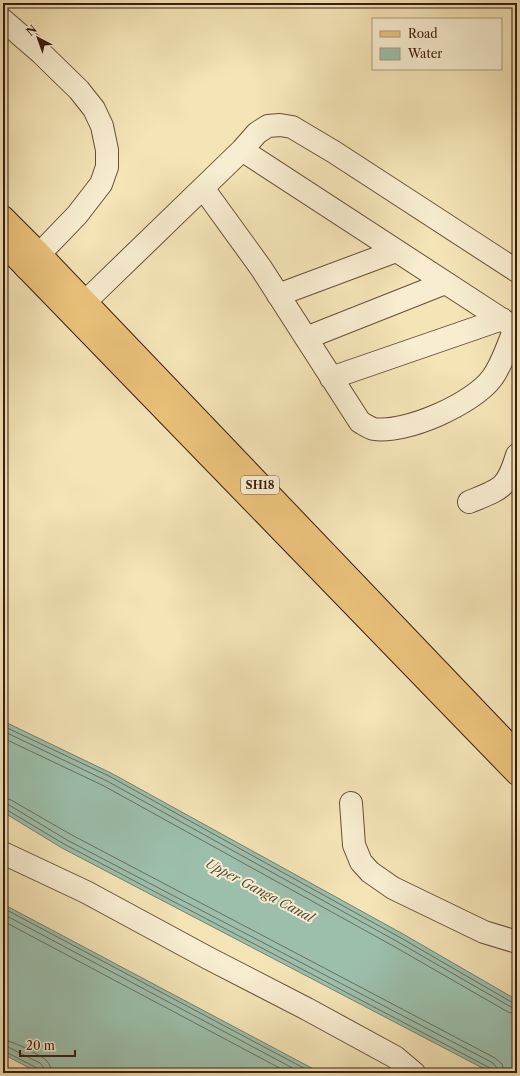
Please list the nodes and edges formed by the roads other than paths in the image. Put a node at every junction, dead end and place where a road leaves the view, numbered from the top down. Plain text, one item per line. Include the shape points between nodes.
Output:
1 (3, 20) edge
2 (242, 150) junction
3 (203, 188) junction
4 (3, 217) edge
5 (3, 244) edge
6 (396, 251) junction
7 (33, 261) junction
8 (517, 271) edge
9 (445, 283) junction
10 (278, 295) junction
11 (86, 302) junction
12 (511, 323) edge
13 (306, 338) junction
14 (331, 378) junction
15 (517, 454) edge
16 (469, 502) dead end
17 (517, 753) edge
18 (517, 774) edge
19 (350, 803) dead end
20 (3, 853) edge
21 (517, 942) edge
22 (414, 1073) edge

1 - 7 street via 79,90 94,109 102,126 107,150 107,167 101,184
2 - 3 street
2 - 6 street
2 - 8 street via 257,133 268,126 280,124 292,128 334,152
3 - 10 street
3 - 11 street
4 - 7 main road, SH18
5 - 7 main road, SH18
6 - 9 street
6 - 10 street
7 - 11 main road, SH18
7 - 18 main road, SH18
9 - 12 street
9 - 13 street
10 - 13 street
11 - 17 main road, SH18
12 - 14 street
12 - 14 street via 493,377 483,389 436,416 415,423 390,429 372,429 360,422
13 - 14 street
15 - 16 street via 509,479 501,488
19 - 21 street via 354,846 361,862 370,872 393,888 484,932
20 - 22 street via 86,892 307,1009 395,1057

